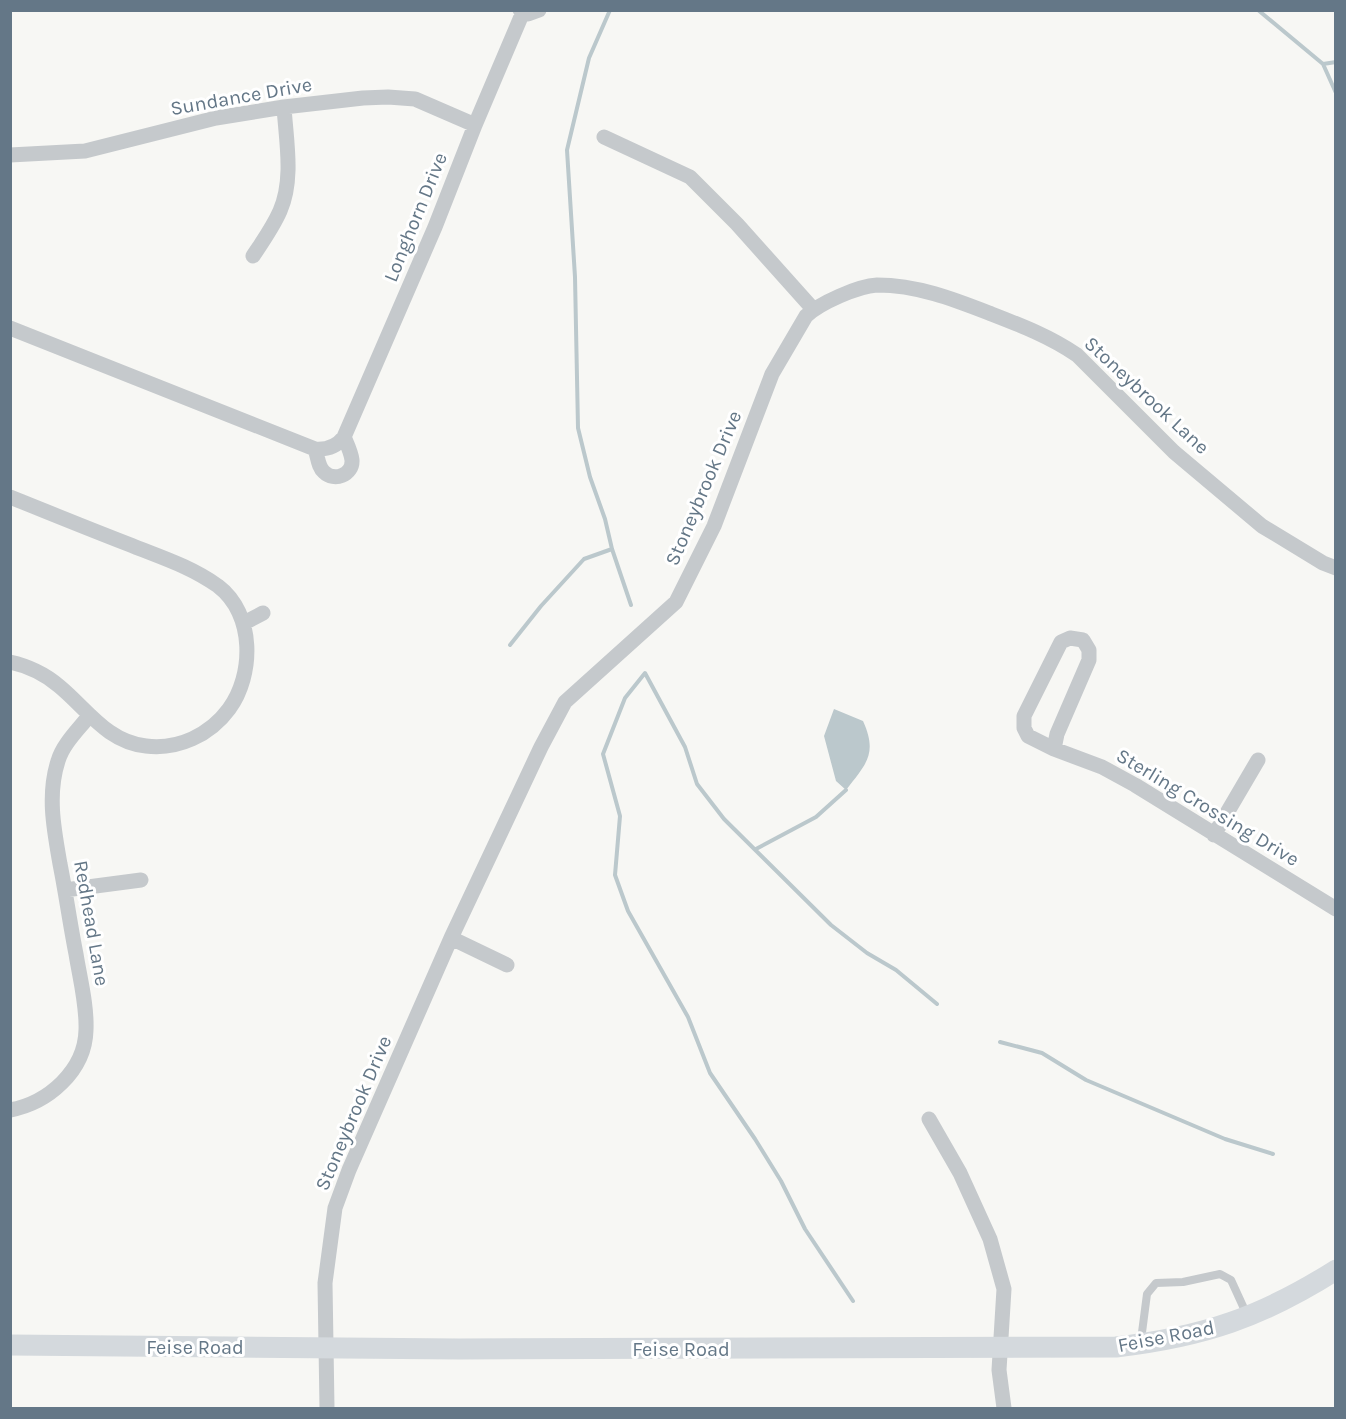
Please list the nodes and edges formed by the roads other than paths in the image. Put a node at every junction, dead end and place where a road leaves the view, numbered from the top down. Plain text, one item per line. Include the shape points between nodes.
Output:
1 (539, 10) edge
2 (521, 11) edge
3 (284, 107) junction
4 (475, 125) junction
5 (604, 137) dead end
6 (10, 155) edge
7 (253, 255) dead end
8 (874, 285) joint
9 (813, 309) junction
10 (10, 328) edge
11 (344, 437) junction
12 (315, 449) junction
13 (10, 497) edge
14 (1335, 568) edge
15 (263, 613) dead end
16 (244, 623) junction
17 (10, 662) edge
18 (89, 716) junction
19 (1054, 749) junction
20 (1258, 760) dead end
21 (1214, 835) junction
22 (141, 880) dead end
23 (65, 890) junction
24 (1335, 909) edge
25 (452, 938) junction
26 (507, 965) dead end
27 (10, 1110) edge
28 (929, 1119) dead end
29 (1335, 1270) edge
30 (1247, 1317) junction
31 (1141, 1344) junction
32 (10, 1345) edge
33 (326, 1348) junction
34 (1001, 1348) junction
35 (327, 1408) edge
36 (1004, 1408) edge

1 - 2 street, Longhorn Drive via 528,14
2 - 4 street, Longhorn Drive
3 - 4 street, Sundance Drive via 388,96 415,99
3 - 6 street, Sundance Drive via 216,118 85,151
3 - 7 street via 288,174 281,208
4 - 11 street, Longhorn Drive
5 - 9 street via 690,177
8 - 9 street, Stoneybrook Drive
8 - 14 street, Stoneybrook Lane via 944,295 1058,342 1077,355 1174,452 1262,526
9 - 25 street, Stoneybrook Drive via 772,374 714,526 676,602 565,702
10 - 12 street
11 - 12 street via 330,448
11 - 12 street via 351,465 340,476 324,473
13 - 16 street via 179,562 220,587
15 - 16 street
16 - 18 street via 248,654 238,698 224,716 195,739 172,746 145,746 113,736
17 - 18 street via 59,685
18 - 23 street, Redhead Lane via 58,760 51,801
19 - 19 street, Sterling Crossing Drive via 1089,660 1083,640 1070,638 1061,642 1024,716 1028,736
19 - 21 street, Sterling Crossing Drive via 1119,776
20 - 21 street
21 - 24 street, Sterling Crossing Drive
22 - 23 street
23 - 27 street, Redhead Lane via 84,996 86,1032 69,1076 26,1107
25 - 26 street
25 - 33 street, Stoneybrook Drive via 335,1208 325,1283
28 - 34 street via 960,1173 990,1239 1004,1289
29 - 30 main road, Feise Road via 1276,1305
30 - 31 main road, Feise Road via 1208,1331
30 - 31 lane via 1231,1280 1220,1274 1156,1283 1147,1294
31 - 34 main road, Feise Road
32 - 33 main road, Feise Road
33 - 34 main road, Feise Road
33 - 35 street, Stoneybrook Drive
34 - 36 street

